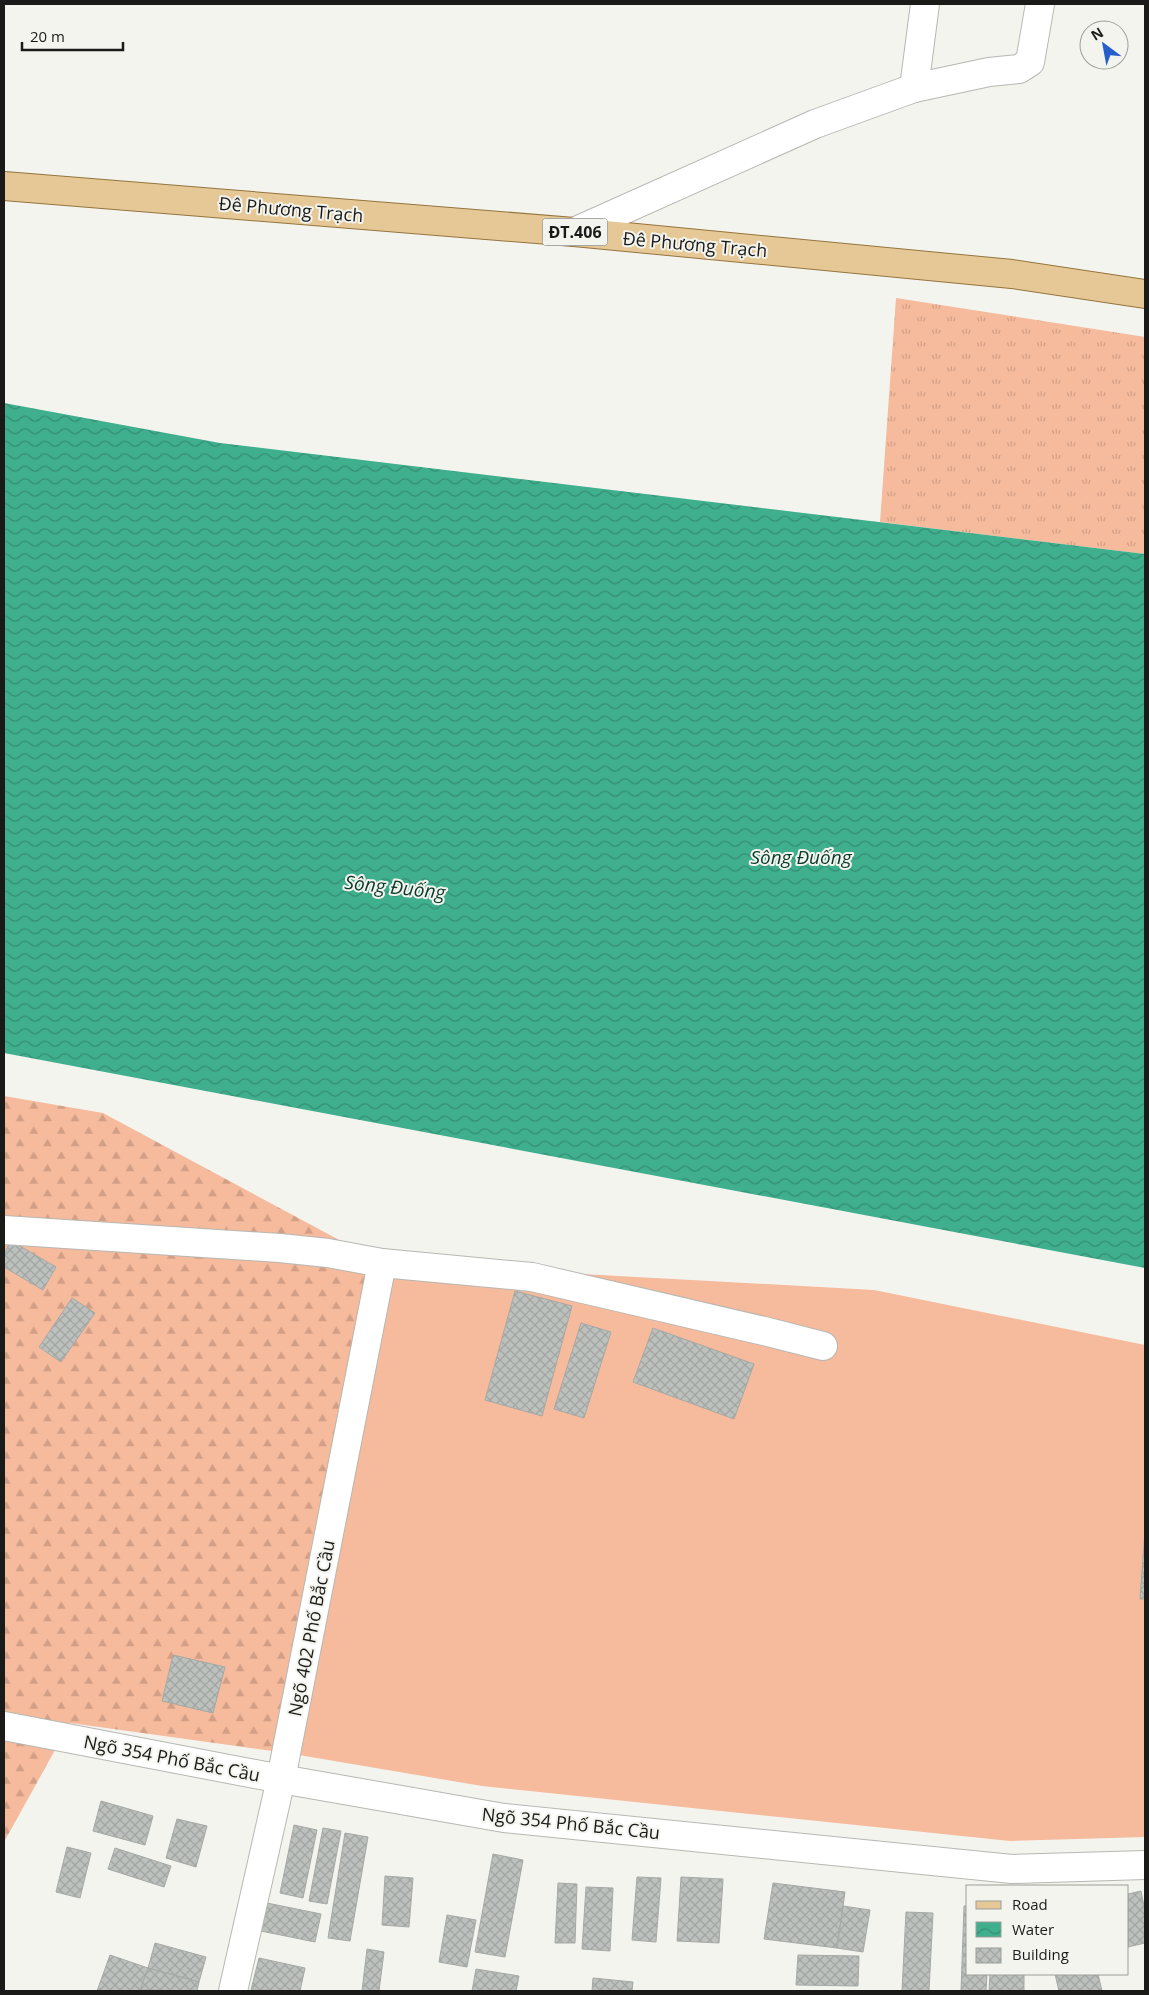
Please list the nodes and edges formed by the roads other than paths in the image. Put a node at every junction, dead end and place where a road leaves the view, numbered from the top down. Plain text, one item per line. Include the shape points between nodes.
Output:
1 (925, 4) edge
2 (1040, 4) edge
3 (914, 88) junction
4 (4, 186) edge
5 (574, 232) junction
6 (1145, 294) edge
7 (4, 1230) edge
8 (382, 1263) junction
9 (823, 1346) dead end
10 (4, 1726) edge
11 (282, 1778) junction
12 (1145, 1865) edge
13 (233, 1991) edge

1 - 3 street
2 - 3 street via 1030,62 1019,69
3 - 5 street via 815,124
4 - 5 main road, Đê Phương Trạch / ĐT.406
5 - 6 main road, Đê Phương Trạch / ĐT.406 via 1012,274
7 - 8 street via 280,1248
8 - 9 street via 532,1277
8 - 11 street, Ngõ 402 Phố Bắc Cầu
10 - 11 street, Ngõ 354 Phố Bắc Cầu
11 - 12 street, Ngõ 354 Phố Bắc Cầu via 504,1818 1012,1869
11 - 13 street, Ngõ 402 Phố Bắc Cầu

